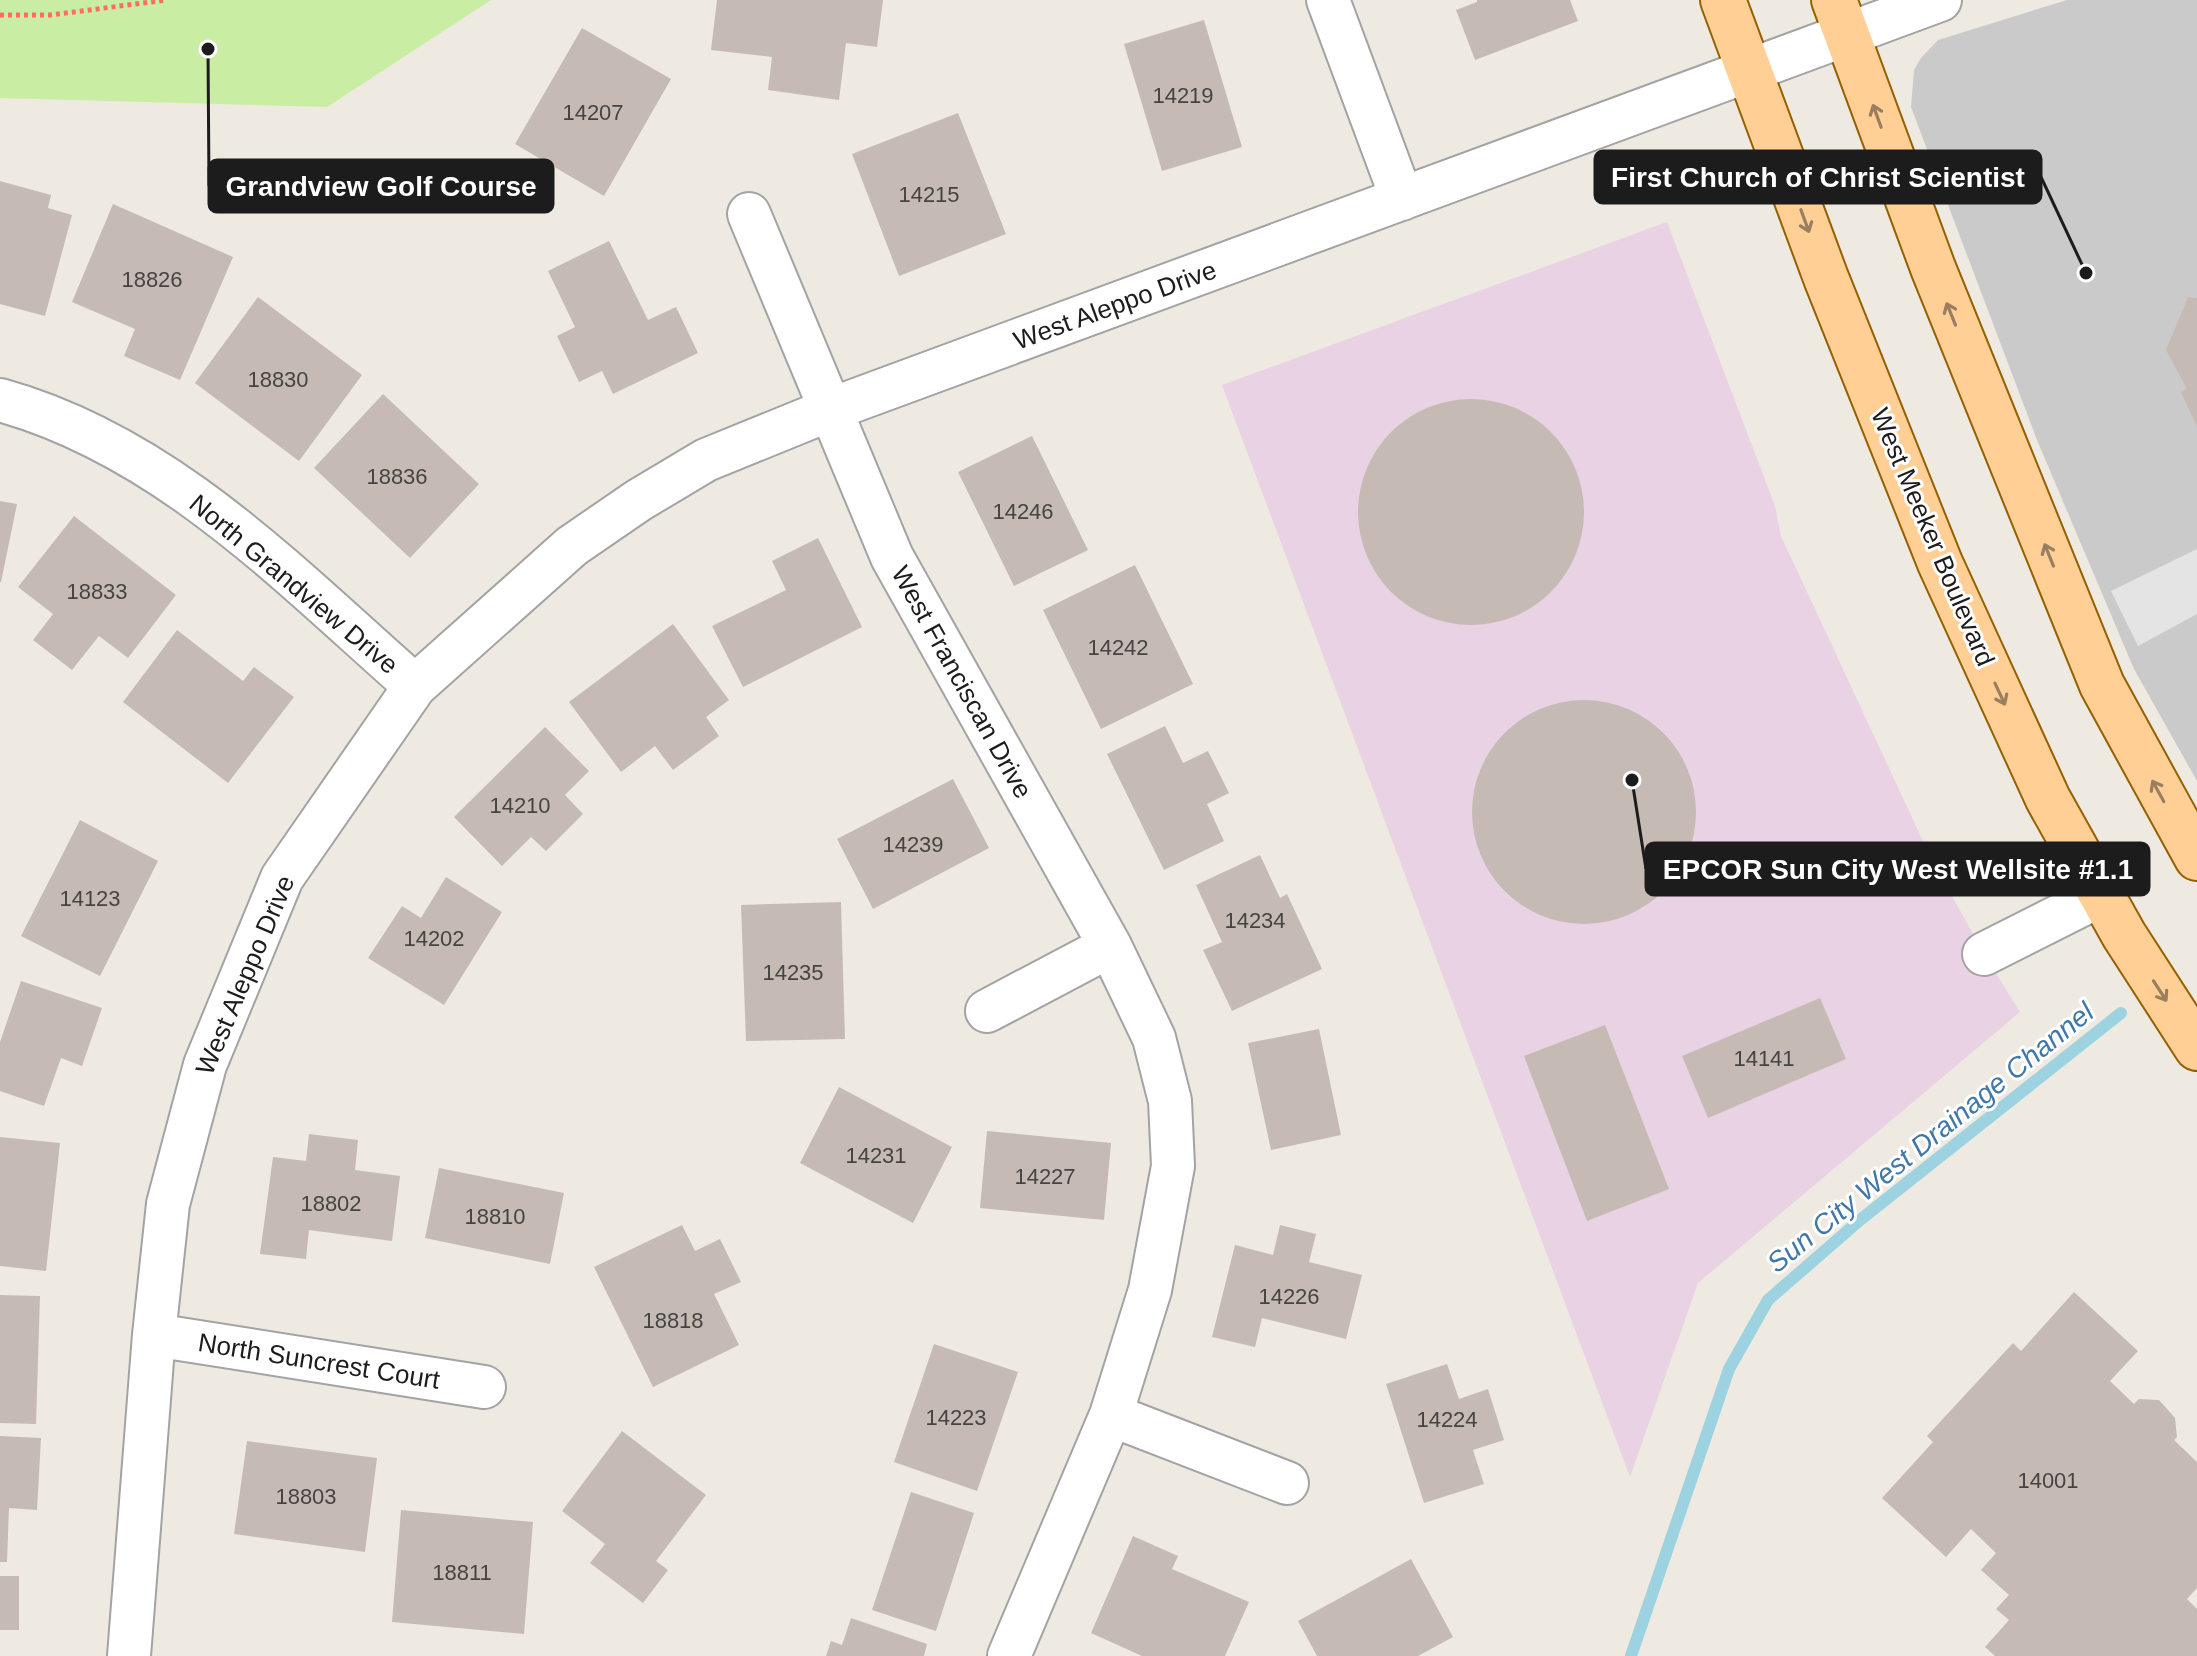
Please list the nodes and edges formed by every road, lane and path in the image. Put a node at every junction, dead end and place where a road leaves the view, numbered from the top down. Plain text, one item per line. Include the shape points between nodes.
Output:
1 (167, 0) edge
2 (1328, 0) edge
3 (1723, 0) edge
4 (1940, 0) edge
5 (0, 15) edge
6 (1840, 16) edge
7 (1750, 69) junction
8 (1402, 199) junction
9 (749, 214) dead end
10 (0, 400) edge
11 (829, 410) junction
12 (415, 686) junction
13 (2197, 858) edge
14 (2101, 895) junction
15 (1110, 946) junction
16 (1984, 954) dead end
17 (987, 1011) dead end
18 (2197, 1048) edge
19 (154, 1335) junction
20 (484, 1387) dead end
21 (1111, 1415) junction
22 (1287, 1483) dead end
23 (129, 1656) edge
24 (1009, 1656) edge

1 - 5 path via 50,15
2 - 8 street
3 - 7 main road, West Meeker Boulevard
4 - 6 street, West Aleppo Drive
6 - 7 street, West Aleppo Drive
13 -> 6 main road via 2102,685 1933,268
7 - 8 street, West Aleppo Drive
7 -> 14 main road, West Meeker Boulevard via 1826,278 1940,563 2048,799
8 - 11 street, West Aleppo Drive
9 - 11 street
10 - 12 street, North Grandview Drive via 93,434 166,478 221,517
11 - 12 street, West Aleppo Drive via 706,460 639,500 572,546
11 - 15 street, West Franciscan Drive via 892,557
12 - 19 street, West Aleppo Drive via 282,878 242,970 205,1065 168,1204
14 - 16 street
14 -> 18 main road, West Meeker Boulevard
15 - 17 street
15 - 21 street, West Franciscan Drive via 1154,1038 1170,1101 1173,1166 1150,1290
19 - 20 street, North Suncrest Court
19 - 23 street, West Aleppo Drive
21 - 22 street
21 - 24 street, West Franciscan Drive

